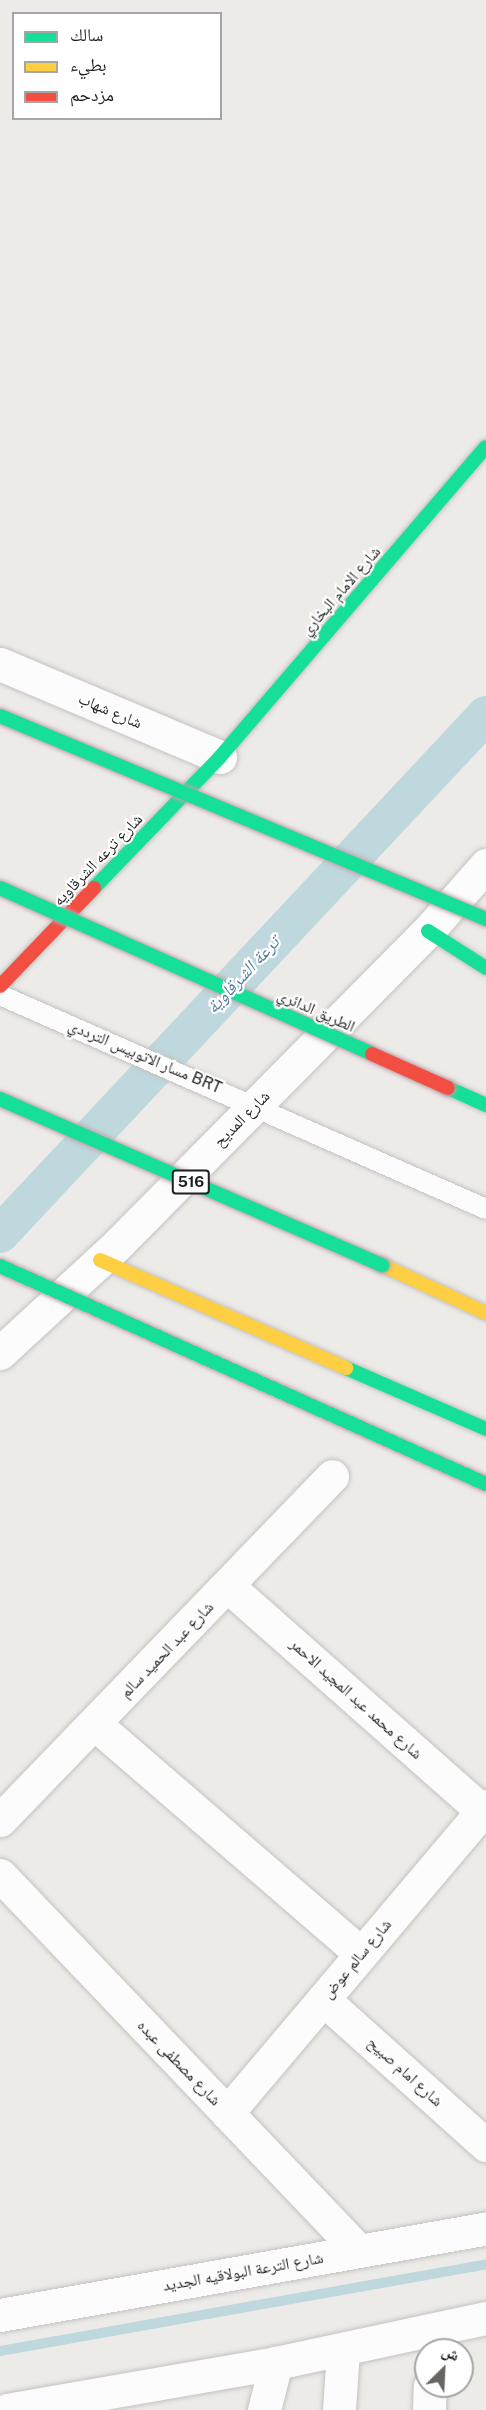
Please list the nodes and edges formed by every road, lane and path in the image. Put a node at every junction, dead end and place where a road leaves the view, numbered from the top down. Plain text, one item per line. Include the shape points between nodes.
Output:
1 (486, 447) edge
2 (0, 664) edge
3 (0, 716) edge
4 (220, 758) junction
5 (486, 866) edge
6 (0, 888) edge
7 (486, 919) edge
8 (428, 931) junction
9 (486, 968) edge
10 (0, 986) edge
11 (0, 995) edge
12 (0, 1099) edge
13 (486, 1105) edge
14 (486, 1209) edge
15 (100, 1260) junction
16 (0, 1266) edge
17 (486, 1313) edge
18 (0, 1353) edge
19 (486, 1429) edge
20 (332, 1476) dead end
21 (486, 1484) edge
22 (229, 1587) junction
23 (95, 1724) junction
24 (485, 1810) edge
25 (0, 1820) edge
26 (0, 1875) edge
27 (361, 1954) junction
28 (323, 1999) junction
29 (227, 2113) junction
30 (486, 2145) edge
31 (486, 2228) edge
32 (359, 2251) junction
33 (0, 2315) edge
34 (486, 2318) edge
35 (436, 2338) edge
36 (414, 2342) edge
37 (343, 2349) junction
38 (276, 2363) junction
39 (142, 2398) edge
40 (9, 2410) edge
41 (264, 2410) edge
42 (339, 2410) edge

1 - 4 main road, شارع الامام البخاري
2 - 4 street, شارع شهاب
3 - 7 main road, bridge
4 - 10 main road, شارع ترعه الشرقاويه
5 - 8 street, شارع المديح
6 - 13 main road, الطريق الدائري, bridge
8 - 9 main road
8 - 15 street, شارع المديح
11 - 14 lane, مسار الاتوبيس الترددي BRT
12 - 17 main road, 516, bridge
15 - 18 street, شارع المديح
15 - 19 main road
16 - 21 main road, bridge
20 - 22 street, شارع عبد الحميد سالم
22 - 23 street, شارع عبد الحميد سالم
22 - 24 street, شارع محمد عبد المجيد الاحمر
23 - 25 street, شارع عبد الحميد سالم
23 - 27 street
24 - 27 street, شارع سالم عوض
26 - 29 street, شارع مصطفى عبده
27 - 28 street, شارع سالم عوض
28 - 29 street, شارع سالم عوض
28 - 30 street, شارع امام صبيح
29 - 32 street, شارع مصطفى عبده
31 - 32 street, شارع الترعة البولاقيه الجديد
32 - 33 street, شارع الترعة البولاقيه الجديد
34 - 35 street
36 - 37 street
37 - 38 street
37 - 42 street
38 - 39 street
38 - 41 street
39 - 40 street

